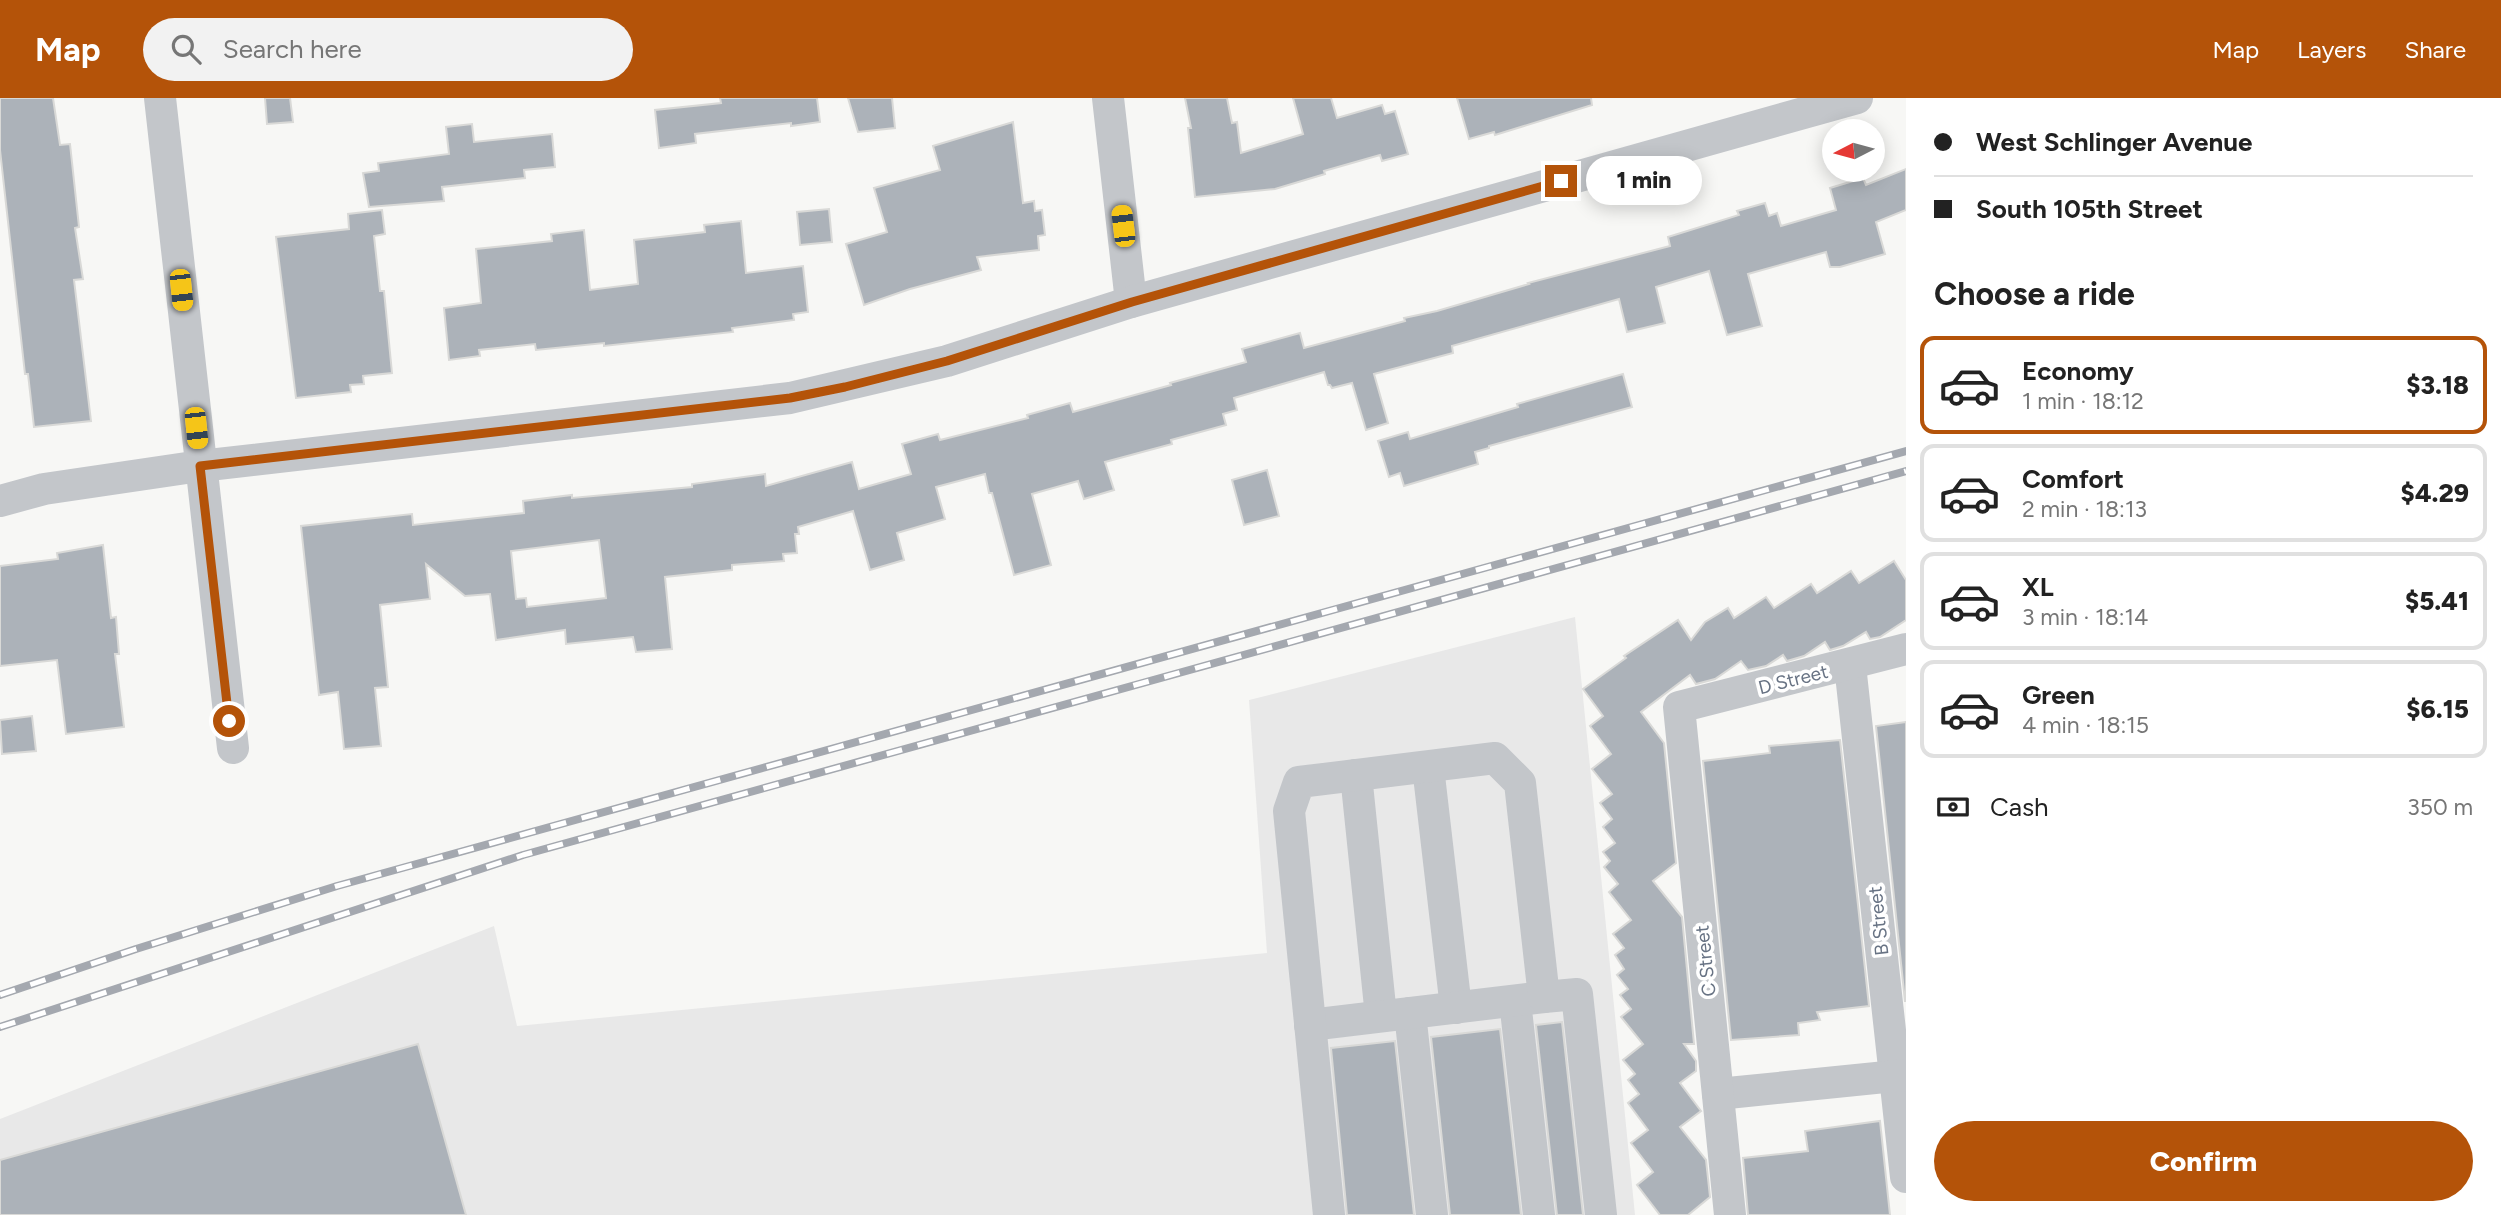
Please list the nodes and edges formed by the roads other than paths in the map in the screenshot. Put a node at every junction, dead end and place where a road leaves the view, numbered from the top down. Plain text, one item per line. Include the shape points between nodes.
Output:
1 (160, 98) edge
2 (1108, 98) edge
3 (1857, 98) edge
4 (1132, 302) junction
5 (200, 466) junction
6 (0, 501) edge
7 (1906, 649) edge
8 (1850, 665) junction
9 (1679, 707) joint
10 (233, 748) dead end
11 (1429, 767) junction
12 (1356, 775) junction
13 (1530, 999) junction
14 (1456, 1008) junction
15 (1396, 1015) junction
16 (1310, 1025) junction
17 (1901, 1076) edge
18 (1718, 1094) junction
19 (1906, 1177) edge
20 (1329, 1215) edge
21 (1432, 1215) edge
22 (1539, 1215) edge
23 (1601, 1215) edge
24 (1730, 1215) edge

1 - 5 street
2 - 4 street
3 - 4 street
4 - 5 street via 947,361 790,398
5 - 6 street via 44,489
5 - 10 street
7 - 8 street, D Street
8 - 9 street, D Street
8 - 17 street, B Street
9 - 18 street, C Street
11 - 12 street
11 - 13 street via 1495,758 1520,783
11 - 14 street
12 - 15 street
12 - 16 street via 1299,782 1289,811
13 - 14 street
13 - 22 street
13 - 23 street via 1577,994
14 - 15 street
15 - 16 street
15 - 21 street
16 - 20 street
17 - 18 street
17 - 19 street, B Street
18 - 24 street, C Street

